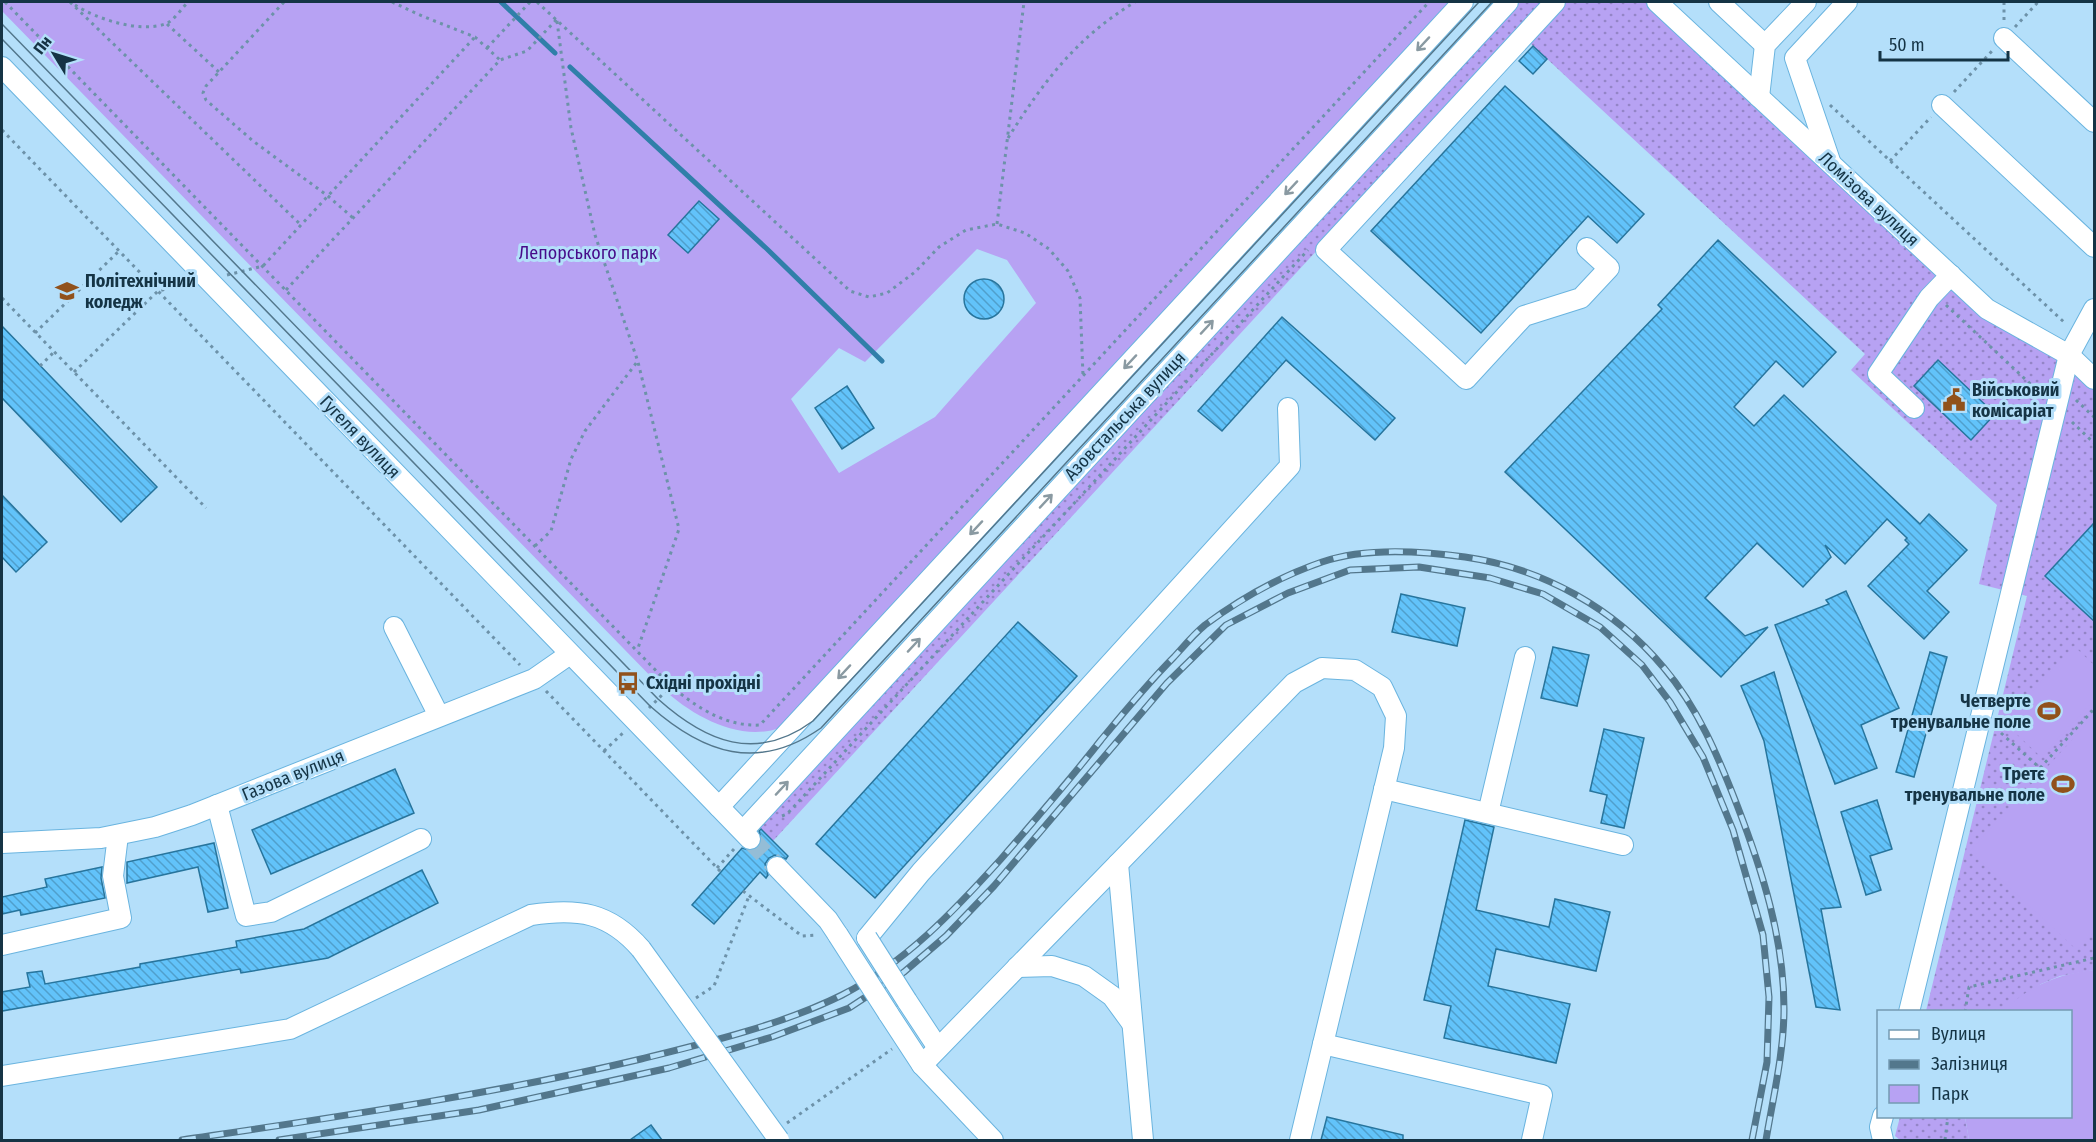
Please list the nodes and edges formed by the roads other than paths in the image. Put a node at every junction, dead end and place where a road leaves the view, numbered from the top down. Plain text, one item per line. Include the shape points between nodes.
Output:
1 (1463, 2) edge
2 (1508, 2) edge
3 (1555, 2) edge
4 (1658, 2) edge
5 (1719, 2) edge
6 (1806, 2) edge
7 (1847, 2) edge
8 (2004, 38) road end
9 (1766, 45) junction
10 (2, 67) edge
11 (1759, 97) junction
12 (1942, 105) road end
13 (2094, 122) edge
14 (1831, 164) junction
15 (2094, 247) edge
16 (1587, 248) dead end
17 (1951, 275) junction
18 (2094, 309) edge
19 (2069, 356) junction
20 (2094, 379) edge
21 (1288, 408) dead end
22 (1914, 408) dead end
23 (394, 627) dead end
24 (570, 654) junction
25 (1525, 657) dead end
26 (439, 716) junction
27 (1384, 789) junction
28 (217, 805) junction
29 (719, 807) junction
30 (1488, 813) junction
31 (118, 835) junction
32 (746, 835) joint
33 (421, 838) dead end
34 (2, 843) edge
35 (1623, 845) dead end
36 (1118, 864) junction
37 (777, 867) tunnel mouth
38 (2, 945) edge
39 (1017, 967) junction
40 (1909, 1010) edge
41 (1132, 1024) junction
42 (1323, 1044) junction
43 (938, 1048) junction
44 (922, 1065) junction
45 (2, 1076) edge
46 (1882, 1118) edge
47 (776, 1137) edge
48 (993, 1140) edge
49 (1143, 1140) edge
50 (1300, 1140) edge
51 (1532, 1140) edge
52 (1883, 1140) edge

1 -> 29 street, Азовстальська вулиця
32 -> 2 street, Азовстальська вулиця
3 - 16 street via 1326,250 1466,379 1524,316 1581,298 1588,291 1609,268
4 - 11 street, Ломізова вулиця
5 - 9 street
6 - 9 street
7 - 14 street via 1795,58
8 - 13 street
9 - 11 street
10 - 24 street, Гугеля вулиця
11 - 14 street, Ломізова вулиця
12 - 15 street
14 - 17 street, Ломізова вулиця
17 - 19 street, Ломізова вулиця via 1987,309
17 - 22 street via 1878,374
18 - 19 street
19 - 20 street, Ломізова вулиця
19 - 40 street
21 - 43 street, bridge via 1290,466 921,872 867,938
23 - 26 street
24 - 26 street, Газова вулиця via 534,678
24 - 29 street, Гугеля вулиця
25 - 30 street
26 - 28 street, Газова вулиця
27 - 30 street
27 - 36 street via 1394,748 1396,716 1382,687 1355,670 1322,668 1294,683
27 - 42 street
28 - 31 street, Газова вулиця
28 - 33 street via 246,916 271,912
29 - 32 street, Гугеля вулиця
30 - 35 street
31 - 34 street, Газова вулиця
31 - 38 street via 113,876 122,918
36 - 39 street
36 - 41 street
37 - 44 street, bridge via 828,920
39 - 41 street via 1052,966 1084,976 1112,996
39 - 43 street
41 - 49 street
42 - 50 street
42 - 51 street via 1542,1095
43 - 44 street
44 - 48 street
45 - 47 street, bridge via 290,1029 531,915 561,910 592,915 633,940
46 - 52 street

